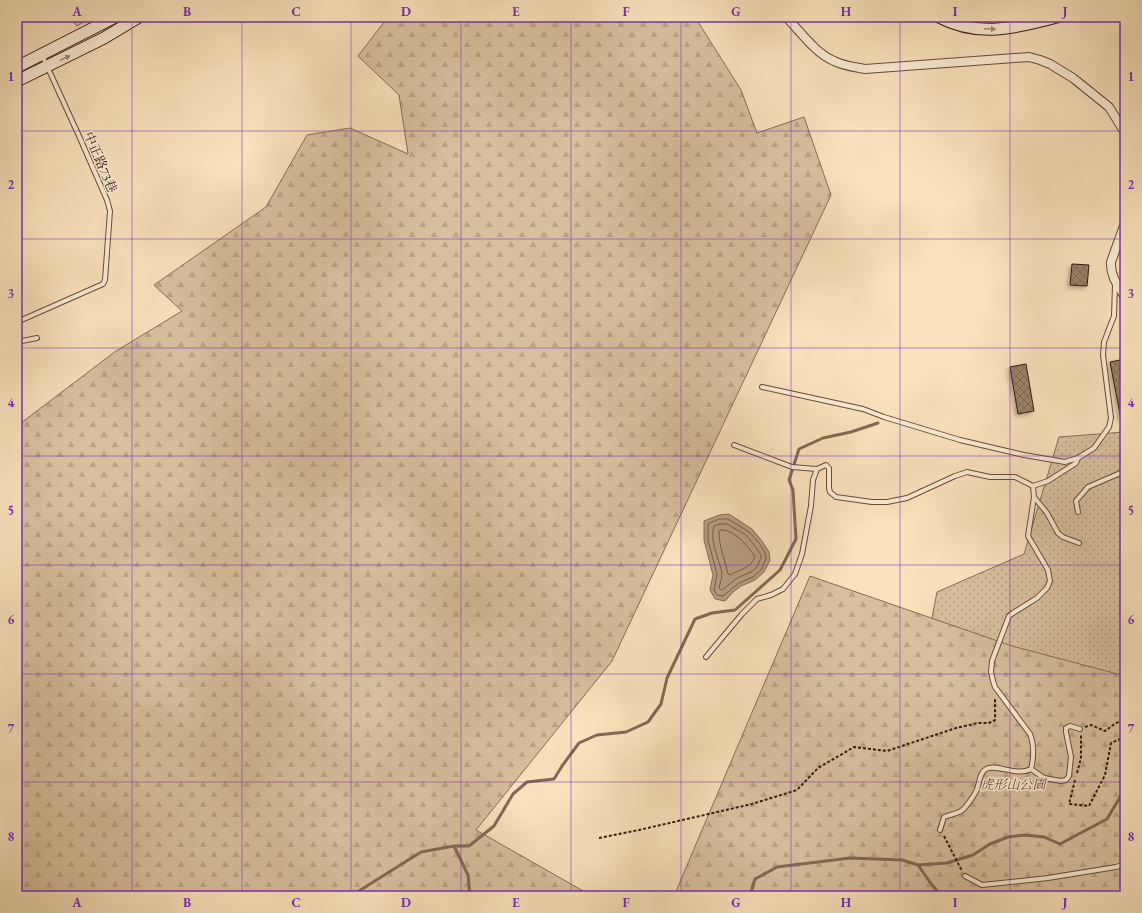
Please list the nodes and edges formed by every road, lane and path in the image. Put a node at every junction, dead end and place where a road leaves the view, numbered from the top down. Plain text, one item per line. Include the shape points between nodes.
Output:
1 (115, 17) edge
2 (139, 17) edge
3 (786, 17) edge
4 (939, 17) edge
5 (1057, 17) edge
6 (42, 54) junction
7 (48, 66) junction
8 (17, 68) edge
9 (17, 81) edge
10 (1125, 133) edge
11 (1125, 223) edge
12 (1115, 282) junction
13 (1125, 297) edge
14 (17, 322) edge
15 (37, 338) dead end
16 (17, 342) edge
17 (762, 387) dead end
18 (734, 445) dead end
19 (1078, 458) junction
20 (816, 469) junction
21 (1125, 471) edge
22 (1033, 486) junction
23 (1034, 497) junction
24 (1078, 512) dead end
25 (1079, 543) dead end
26 (706, 657) dead end
27 (995, 686) junction
28 (1125, 720) edge
29 (1080, 729) joint
30 (1125, 737) edge
31 (1031, 769) junction
32 (1069, 804) dead end
33 (940, 830) joint
34 (599, 838) dead end
35 (1125, 864) edge
36 (965, 876) joint

1 - 6 main road
7 -> 2 main road
3 - 10 street via 825,57 847,66 865,68 1029,57 1040,60 1073,78 1108,107
4 -> 5 main road via 977,29 995,30
6 - 7 lane, 中正路73巷
6 - 8 main road
7 - 9 main road
7 - 14 lane, 中正路73巷 via 110,211 105,280 103,284
11 - 12 street via 1111,262 1110,268
12 - 13 street
12 - 19 lane via 1114,316 1104,342 1103,355 1111,418 1109,427 1094,448
15 - 16 lane
17 - 19 lane via 863,409 960,440 1024,455 1065,462
18 - 20 lane via 792,467
19 - 22 lane via 1071,467 1048,481
20 - 22 lane via 826,465 829,468 828,488 836,497 872,502 907,498 967,472 990,477 1015,477
20 - 26 lane via 803,547 795,574 783,589 771,596 757,599
21 - 24 lane via 1088,487 1076,501
22 - 23 lane
23 - 25 lane via 1047,512 1058,533
23 - 27 lane via 1028,536 1048,570 1050,581 1037,598 1010,616 992,661 991,672
27 - 31 lane via 1030,734
27 - 34 path via 995,720 989,723 963,726 887,751 854,747 818,768 797,790 752,804
28 - 29 path via 1105,731 1091,725
29 - 31 lane via 1070,726 1066,728 1071,757 1069,776 1066,780 1044,778
30 - 32 path via 1111,743 1105,775 1089,806
31 - 33 lane via 1026,772 992,768 985,770 980,776 977,790 962,811 944,817
33 - 36 path
35 - 36 lane via 1048,878 982,885

